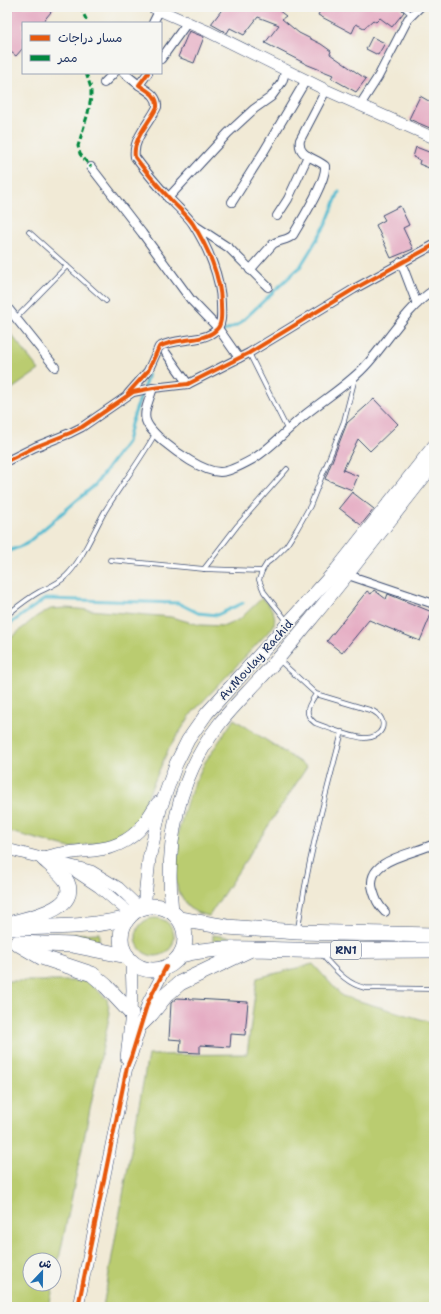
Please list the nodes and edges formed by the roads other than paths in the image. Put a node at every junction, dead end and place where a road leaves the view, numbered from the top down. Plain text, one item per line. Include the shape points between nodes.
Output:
1 (403, 7) edge
2 (420, 7) edge
3 (156, 9) edge
4 (412, 15) junction
5 (153, 22) edge
6 (187, 23) junction
7 (162, 58) edge
8 (286, 70) junction
9 (113, 74) edge
10 (125, 74) edge
11 (147, 74) edge
12 (306, 80) junction
13 (104, 82) dead end
14 (139, 85) junction
15 (326, 90) junction
16 (360, 105) junction
17 (434, 138) edge
18 (308, 156) junction
19 (91, 167) dead end
20 (168, 198) junction
21 (232, 202) dead end
22 (277, 216) dead end
23 (192, 223) junction
24 (29, 232) dead end
25 (434, 245) edge
26 (401, 262) junction
27 (67, 266) junction
28 (250, 270) junction
29 (268, 287) dead end
30 (434, 290) edge
31 (106, 301) dead end
32 (417, 304) junction
33 (7, 307) edge
34 (16, 318) junction
35 (218, 328) junction
36 (166, 353) dead end
37 (249, 353) junction
38 (239, 358) junction
39 (55, 366) dead end
40 (355, 375) junction
41 (188, 384) junction
42 (151, 388) junction
43 (125, 398) junction
44 (287, 429) junction
45 (155, 434) junction
46 (434, 446) edge
47 (7, 461) edge
48 (287, 469) dead end
49 (432, 470) edge
50 (110, 560) dead end
51 (204, 569) junction
52 (262, 571) junction
53 (342, 572) junction
54 (434, 604) edge
55 (7, 615) edge
56 (289, 624) junction
57 (278, 659) junction
58 (316, 694) junction
59 (342, 732) junction
60 (164, 793) junction
61 (434, 844) edge
62 (7, 849) edge
63 (43, 858) junction
64 (136, 912) junction
65 (385, 912) dead end
66 (176, 916) junction
67 (7, 926) edge
68 (297, 932) junction
69 (434, 935) edge
70 (12, 943) edge
71 (250, 950) junction
72 (317, 950) junction
73 (434, 950) edge
74 (181, 955) junction
75 (129, 958) junction
76 (166, 967) junction
77 (434, 989) edge
78 (136, 1018) junction
79 (78, 1307) edge

1 - 4 lane
2 - 4 street
3 - 5 street
3 - 6 street
4 - 16 street
6 - 7 street
6 - 8 street
8 - 12 street
8 - 20 street via 272,97 254,109 228,133
9 - 13 street
10 - 14 street
11 - 14 street
12 - 15 street
12 - 21 street via 264,154
14 - 20 street via 155,97 158,103 136,142 135,157
15 - 16 street
15 - 18 street via 300,140 300,149
16 - 17 street
18 - 22 street
18 - 28 street via 325,166 313,199 293,235 289,239 273,244
19 - 35 street via 191,300
20 - 23 street
23 - 28 street via 229,248
23 - 35 street via 212,262 221,291 222,314
24 - 27 lane
25 - 26 street
26 - 32 street
26 - 37 street
27 - 31 lane
27 - 34 lane
28 - 29 street
30 - 32 street
32 - 40 street
33 - 34 street
34 - 39 street
35 - 38 street
35 - 43 street via 211,334 159,347 148,371
36 - 41 street
37 - 38 street
37 - 44 lane
38 - 41 street
40 - 44 street
40 - 52 lane via 344,421 310,506 286,546
41 - 42 street
42 - 43 street via 138,390
42 - 45 street via 144,417 149,429
43 - 47 street via 82,427
44 - 45 street via 253,459 219,472 183,455
45 - 55 lane via 66,576
46 - 53 main road, Av.Moulay Rachid
48 - 51 lane via 237,526
49 - 53 main road, Av.Moulay Rachid
50 - 51 lane
51 - 52 lane
52 - 56 lane via 259,580 264,592
53 - 54 street
53 - 56 main road, Av.Moulay Rachid
53 - 57 main road, Av.Moulay Rachid
56 - 60 main road, Av.Moulay Rachid via 204,717 182,752
57 - 58 lane
57 - 66 main road, Av.Moulay Rachid via 220,722 194,765 180,801 172,838 169,877
58 - 59 lane via 309,705 310,719
58 - 59 lane via 373,711 380,715 384,724 375,736 363,738
59 - 68 lane via 312,850
60 - 63 main road via 138,830 125,841 100,850
60 - 64 main road, Av.Moulay Rachid via 147,875
61 - 65 street via 393,859 375,872 372,887 379,906
62 - 63 street
63 - 64 street via 91,871 102,877 127,895
63 - 67 highway via 67,882 69,890 66,899 56,909
64 - 66 highway, RN1 via 154,906 164,908
64 - 67 highway, RN1 via 116,921 65,926
64 - 75 highway via 122,932 123,948
66 - 68 highway, RN1 via 227,927
66 - 74 highway via 184,927 185,937
68 - 69 highway, RN1
70 - 75 highway via 72,945
70 - 78 highway via 41,957 92,974
71 - 72 highway, RN1
71 - 74 highway, RN1 via 210,949
71 - 78 highway via 180,983 166,995 151,1014
72 - 73 highway, RN1
72 - 77 lane via 344,978 359,987
74 - 76 highway, RN1
75 - 76 highway via 138,966 148,969
75 - 78 street
76 - 78 street
78 - 79 street via 133,1052 127,1067

